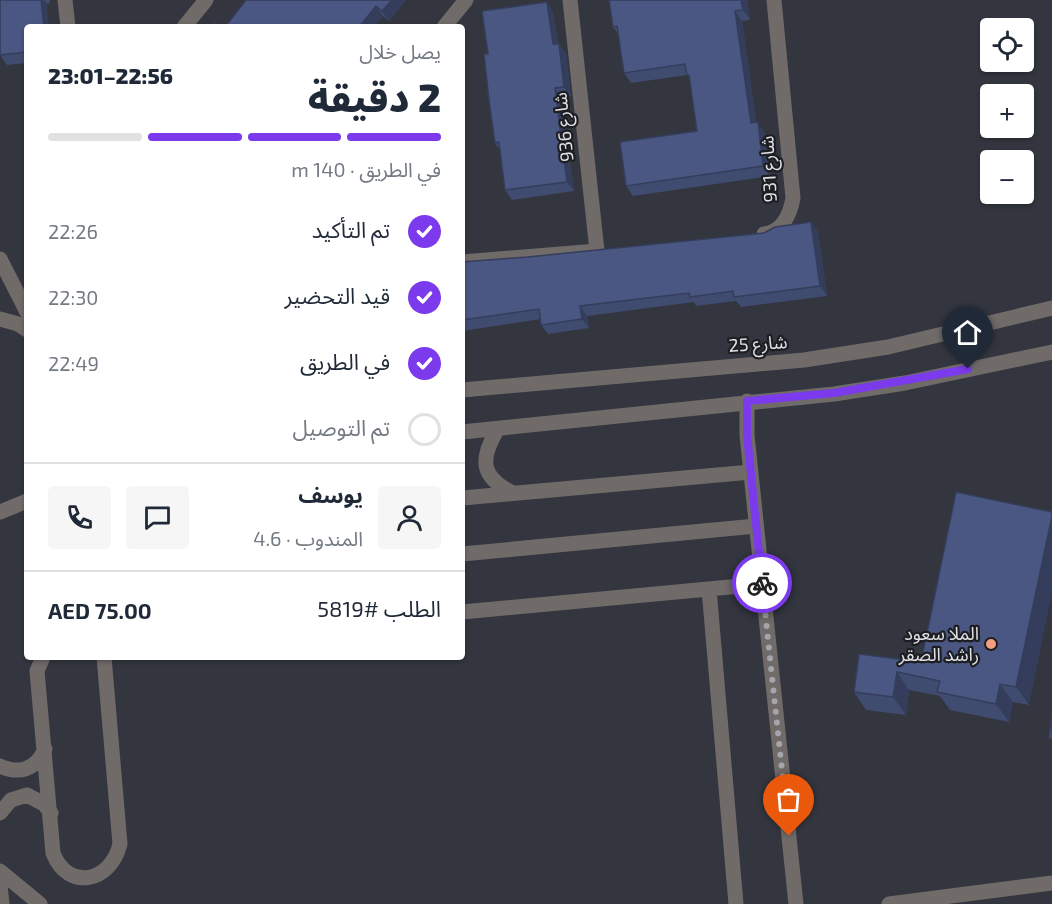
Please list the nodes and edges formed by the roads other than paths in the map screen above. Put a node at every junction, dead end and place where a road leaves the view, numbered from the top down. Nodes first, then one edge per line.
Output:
1 (65, 0) edge
2 (206, 0) edge
3 (466, 0) edge
4 (570, 0) edge
5 (774, 0) edge
6 (68, 24) edge
7 (186, 24) edge
8 (446, 24) edge
9 (747, 236) edge
10 (0, 259) edge
11 (465, 262) edge
12 (24, 306) edge
13 (1052, 308) edge
14 (0, 319) edge
15 (24, 328) edge
16 (1052, 352) edge
17 (465, 390) edge
18 (747, 401) junction
19 (497, 430) junction
20 (465, 432) edge
21 (751, 472) junction
22 (513, 493) junction
23 (465, 498) edge
24 (24, 503) edge
25 (0, 512) edge
26 (0, 521) edge
27 (756, 526) junction
28 (465, 554) edge
29 (762, 584) junction
30 (709, 589) junction
31 (465, 612) edge
32 (42, 660) edge
33 (104, 660) edge
34 (45, 749) junction
35 (0, 766) edge
36 (0, 813) edge
37 (51, 813) junction
38 (0, 871) edge
39 (1052, 883) edge
40 (0, 885) edge
41 (2, 904) edge
42 (40, 904) edge
43 (736, 904) edge
44 (796, 904) edge
45 (889, 904) edge

1 - 6 street
2 - 7 street
3 - 8 street
4 - 11 street, شارع 936
5 - 9 street, شارع 931
10 - 12 street
13 - 17 street, شارع 25
14 - 15 street
16 - 18 street
18 - 19 street
18 - 21 street
19 - 20 street
19 - 22 street
21 - 22 street
21 - 27 street
22 - 23 street
24 - 25 street
24 - 26 street
27 - 28 street
27 - 29 street
29 - 30 street
29 - 44 street
30 - 31 street
30 - 43 street
32 - 34 street
33 - 37 street
34 - 35 street
34 - 37 street
36 - 37 street
38 - 42 street
39 - 45 street
40 - 41 street

